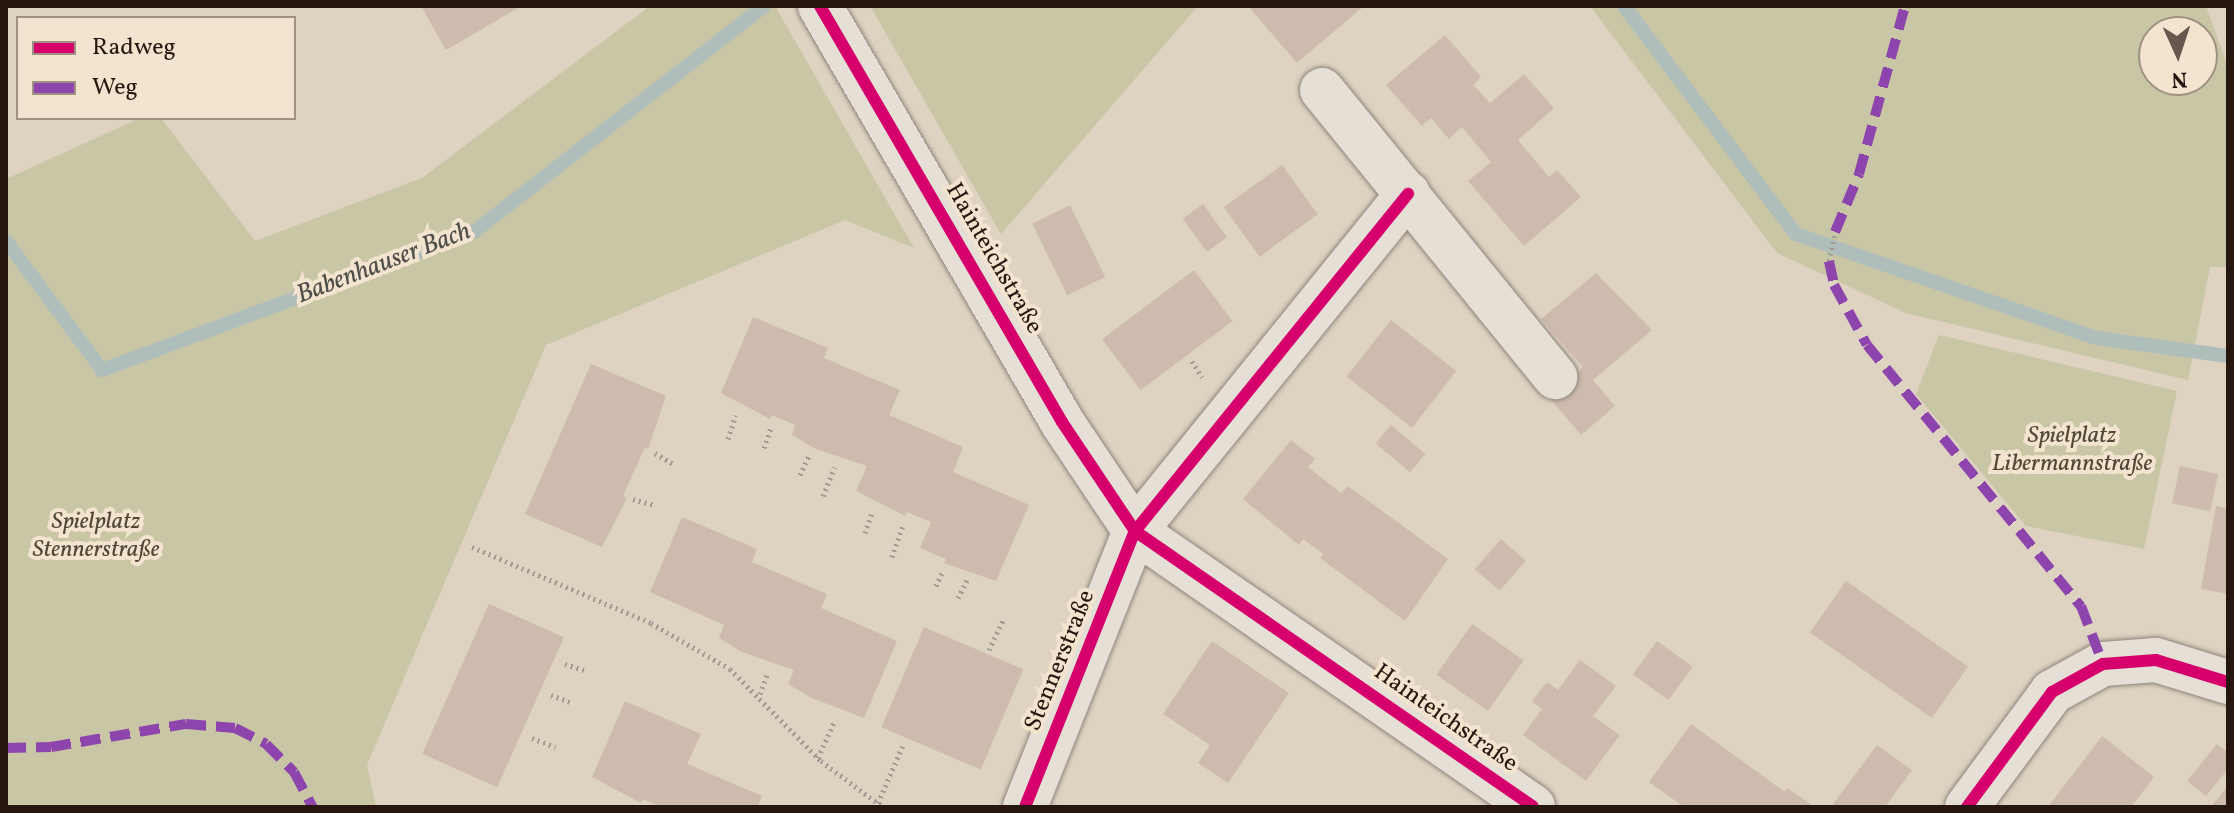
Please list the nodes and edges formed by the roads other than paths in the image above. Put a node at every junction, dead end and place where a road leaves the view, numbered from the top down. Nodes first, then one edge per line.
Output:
1 (820, 6) edge
2 (1322, 90) dead end
3 (1408, 194) junction
4 (1555, 377) dead end
5 (1135, 531) junction
6 (2228, 682) edge
7 (1025, 807) edge
8 (1533, 807) edge
9 (1967, 807) edge

1 - 5 street, Hainteichstraße
2 - 3 street
3 - 4 street
3 - 5 street
5 - 7 street, Stennerstraße
5 - 8 street, Hainteichstraße
6 - 9 street

